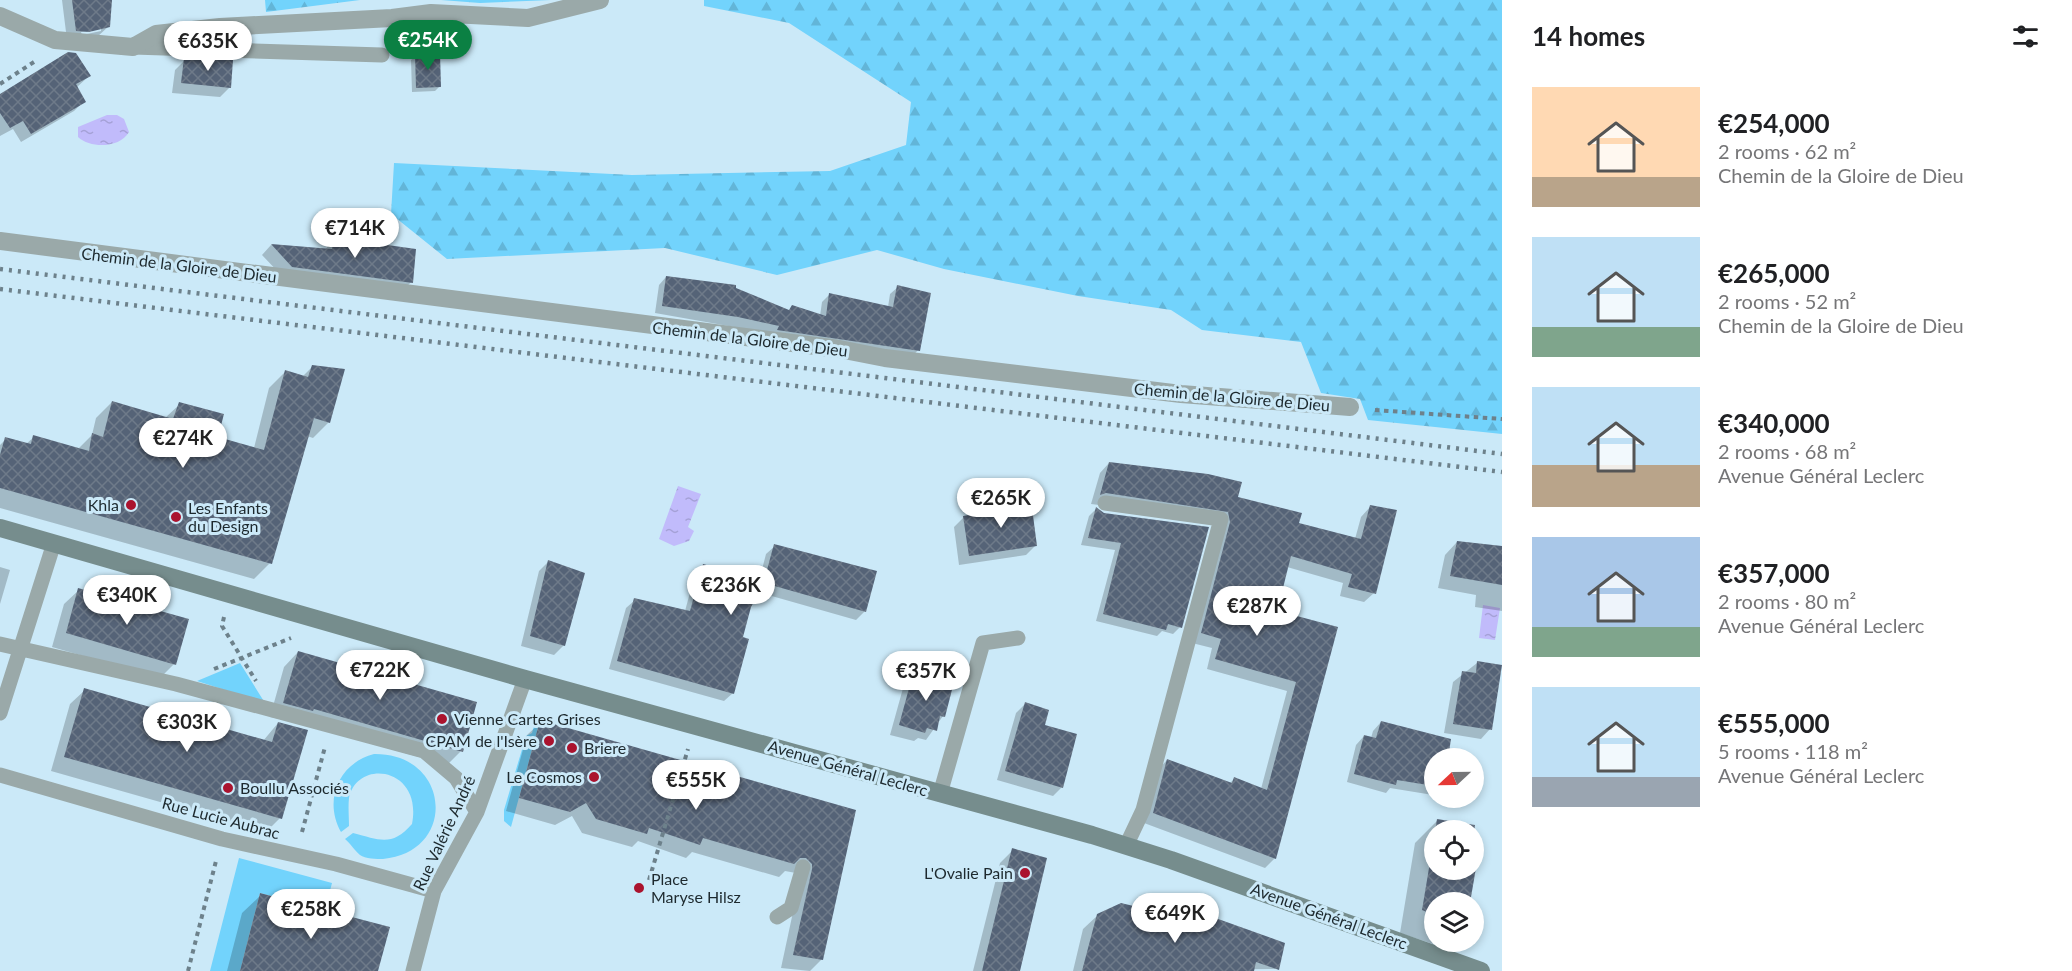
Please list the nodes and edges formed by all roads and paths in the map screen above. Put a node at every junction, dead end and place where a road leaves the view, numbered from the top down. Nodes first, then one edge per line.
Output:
1 (600, 0) edge
2 (0, 16) edge
3 (55, 40) junction
4 (133, 47) junction
5 (382, 55) dead end
6 (0, 84) edge
7 (0, 241) edge
8 (1350, 407) joint
9 (1502, 419) edge
10 (1104, 503) dead end
11 (0, 528) edge
12 (54, 543) junction
13 (229, 593) junction
14 (330, 621) junction
15 (1018, 639) dead end
16 (0, 644) edge
17 (20, 649) junction
18 (243, 658) junction
19 (525, 679) junction
20 (176, 684) junction
21 (273, 711) junction
22 (0, 712) edge
23 (693, 726) junction
24 (331, 727) junction
25 (0, 775) edge
26 (940, 794) junction
27 (477, 812) junction
28 (222, 839) junction
29 (1126, 846) junction
30 (296, 856) junction
31 (803, 867) dead end
32 (649, 880) dead end
33 (434, 891) junction
34 (777, 917) dead end
35 (188, 971) edge
36 (414, 971) edge
37 (1481, 971) edge

1 - 4 street
2 - 3 street
3 - 4 street
3 - 6 path
4 - 5 lane
7 - 8 street, Chemin de la Gloire de Dieu
8 - 9 path, Chemin de la Gloire de Dieu
10 - 29 lane
11 - 12 main road, Avenue Général Leclerc
12 - 13 main road, Avenue Général Leclerc
12 - 17 lane
13 - 14 main road, Avenue Général Leclerc
13 - 18 path
14 - 18 path
14 - 19 main road, Avenue Général Leclerc
15 - 26 lane
16 - 17 lane
17 - 20 lane
17 - 22 lane
18 - 20 path
18 - 21 path
19 - 23 main road, Avenue Général Leclerc
19 - 27 lane, Rue Valérie André
20 - 21 lane
21 - 24 lane
23 - 26 main road, Avenue Général Leclerc
23 - 32 path
24 - 27 lane
24 - 30 path
25 - 28 lane, Rue Lucie Aubrac
26 - 29 main road, Avenue Général Leclerc
27 - 33 lane, Rue Valérie André
28 - 30 lane, Rue Lucie Aubrac
28 - 35 path
29 - 37 main road, Avenue Général Leclerc
30 - 33 lane, Rue Lucie Aubrac
31 - 34 lane
33 - 36 lane, Rue Valérie André

